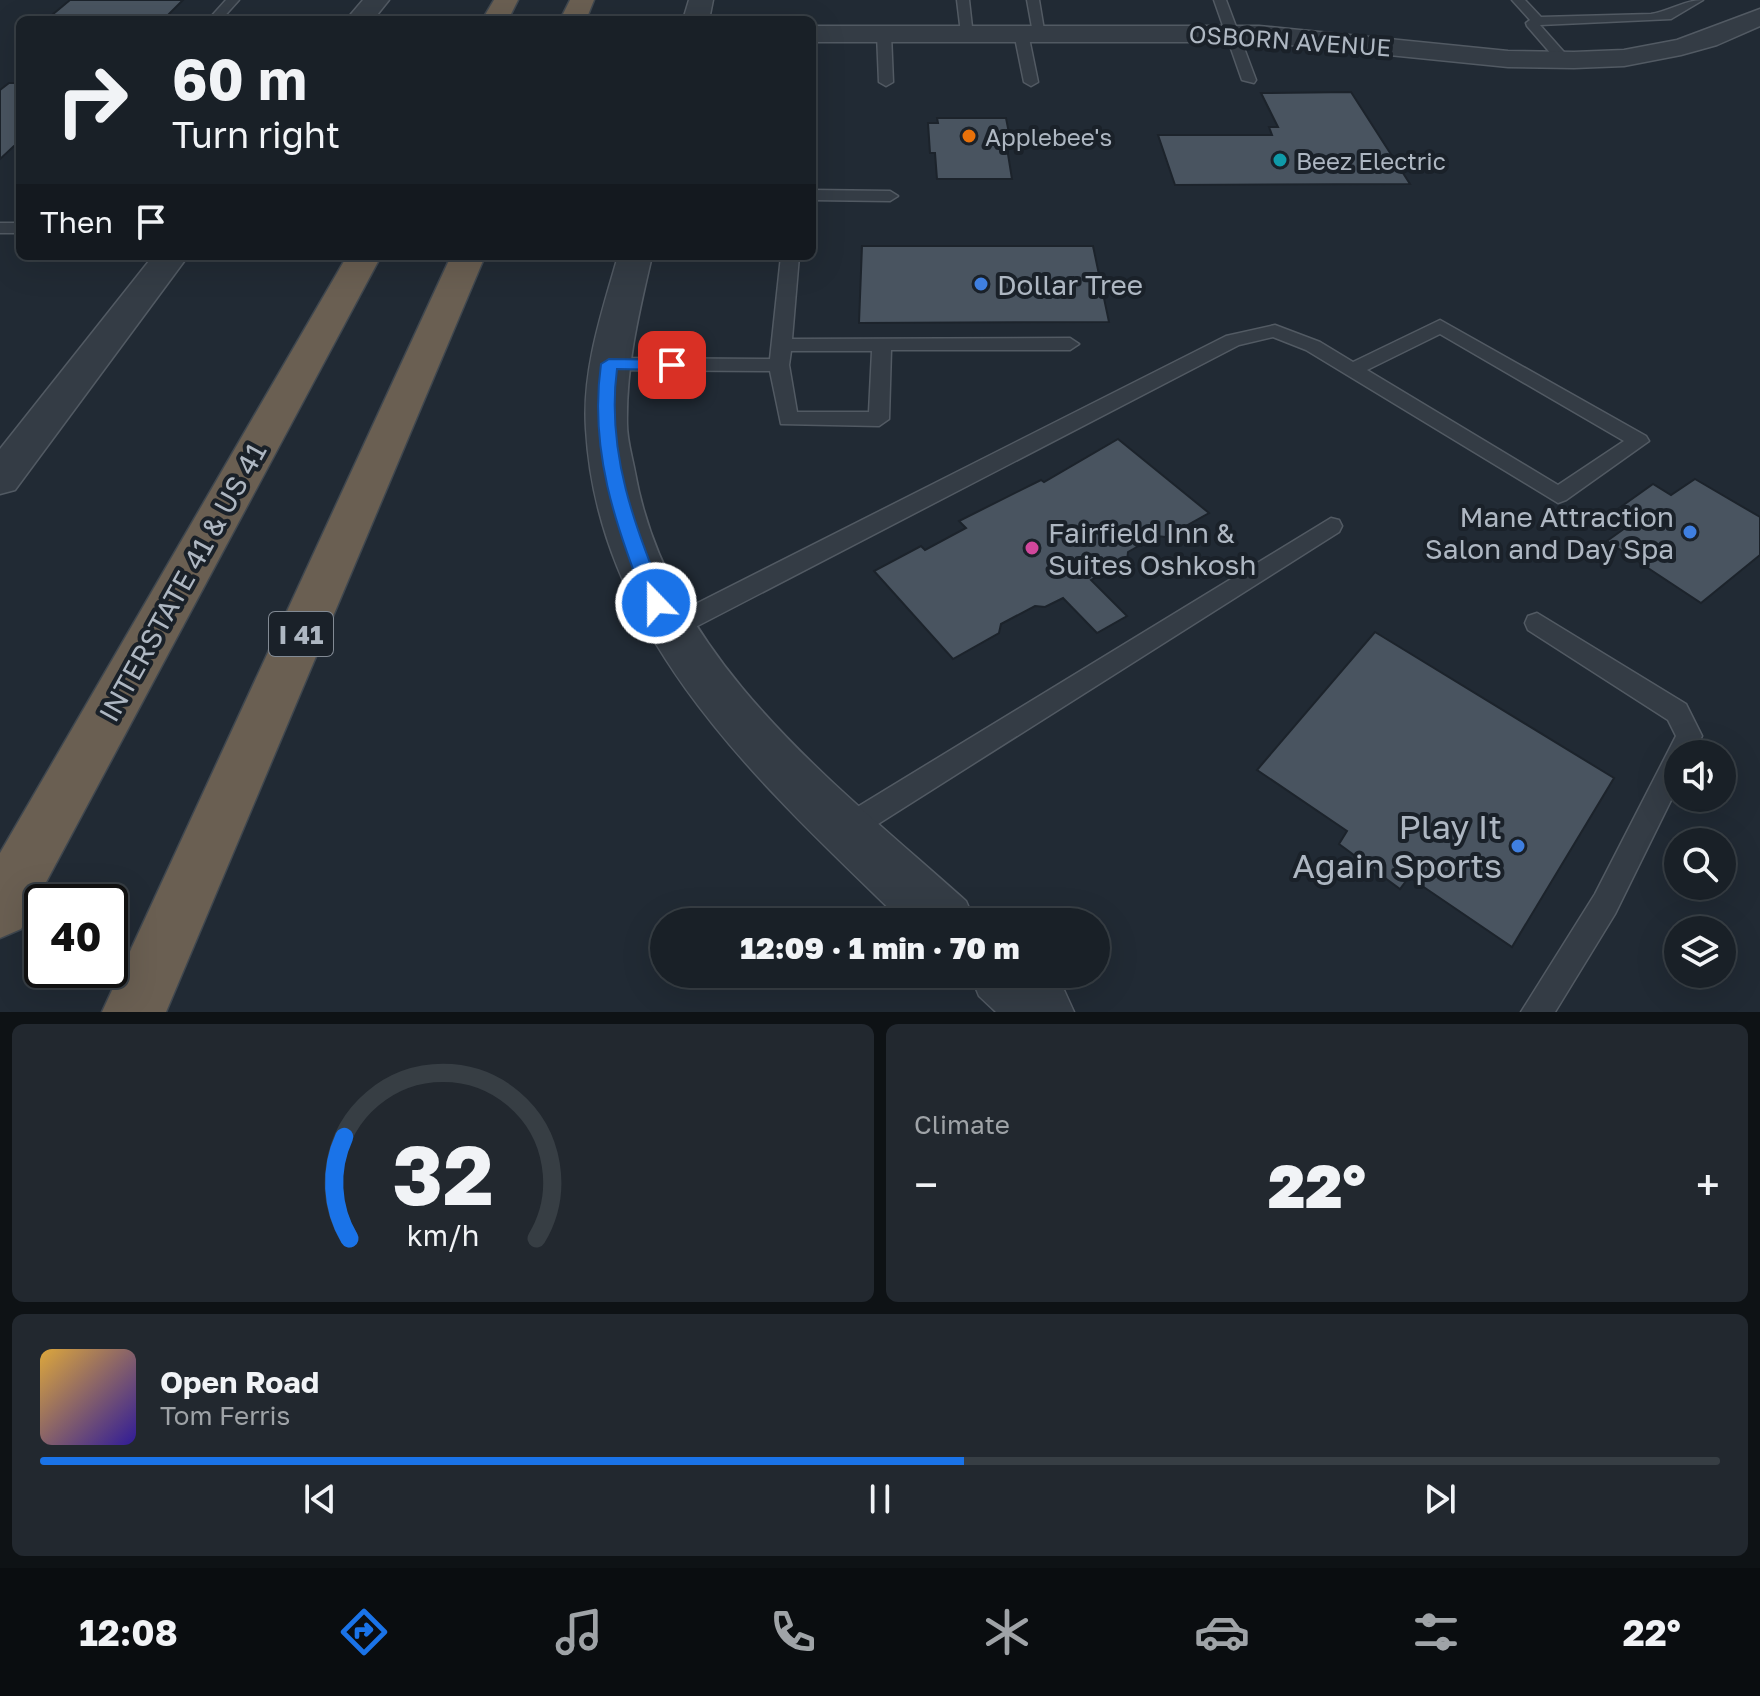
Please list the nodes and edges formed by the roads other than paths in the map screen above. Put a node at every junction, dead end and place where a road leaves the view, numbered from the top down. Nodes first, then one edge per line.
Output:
1 (233, 0) edge
2 (377, 0) edge
3 (963, 0) edge
4 (1033, 0) edge
5 (1220, 0) edge
6 (1518, 0) edge
7 (1587, 0) edge
8 (1652, 0) edge
9 (1697, 0) edge
10 (1671, 15) junction
11 (218, 16) edge
12 (363, 16) edge
13 (1760, 17) edge
14 (1609, 19) junction
15 (1537, 20) junction
16 (968, 33) junction
17 (1030, 33) junction
18 (1231, 33) junction
19 (816, 34) edge
20 (884, 34) junction
21 (1564, 60) junction
22 (1249, 80) dead end
23 (886, 82) dead end
24 (1031, 82) dead end
25 (816, 195) edge
26 (890, 196) dead end
27 (168, 260) edge
28 (362, 260) edge
29 (466, 260) edge
30 (634, 260) edge
31 (790, 260) edge
32 (882, 344) junction
33 (1070, 344) dead end
34 (780, 355) junction
35 (609, 364) junction
36 (1354, 369) junction
37 (4, 469) edge
38 (1331, 526) dead end
39 (1537, 623) dead end
40 (671, 628) junction
41 (1687, 740) edge
42 (1664, 786) edge
43 (846, 829) junction
44 (930, 908) edge
45 (0, 909) edge
46 (1016, 988) edge
47 (134, 1012) edge
48 (1042, 1012) edge
49 (1537, 1012) edge

1 - 11 lane
2 - 12 street
3 - 16 lane
4 - 17 lane
5 - 18 lane
6 - 15 lane
7 - 14 lane
8 - 10 lane
9 - 10 lane
10 - 14 lane
13 - 21 street, OSBORN AVENUE
14 - 15 lane
15 - 21 lane
16 - 17 street, OSBORN AVENUE
16 - 20 street, OSBORN AVENUE
17 - 18 street, OSBORN AVENUE
17 - 24 lane
18 - 21 street, OSBORN AVENUE
18 - 22 lane
19 - 20 street, OSBORN AVENUE
20 - 23 lane
25 - 26 lane
27 - 37 street
28 - 45 highway, INTERSTATE 41 & US 41
29 - 47 highway, I 41
30 - 35 street
31 - 34 lane
32 - 33 lane
32 - 34 lane
32 - 34 lane
34 - 35 lane
35 - 40 street
36 - 36 lane
36 - 40 lane
38 - 43 lane
39 - 41 lane
40 - 43 street
42 - 49 lane
43 - 44 street
46 - 48 street

